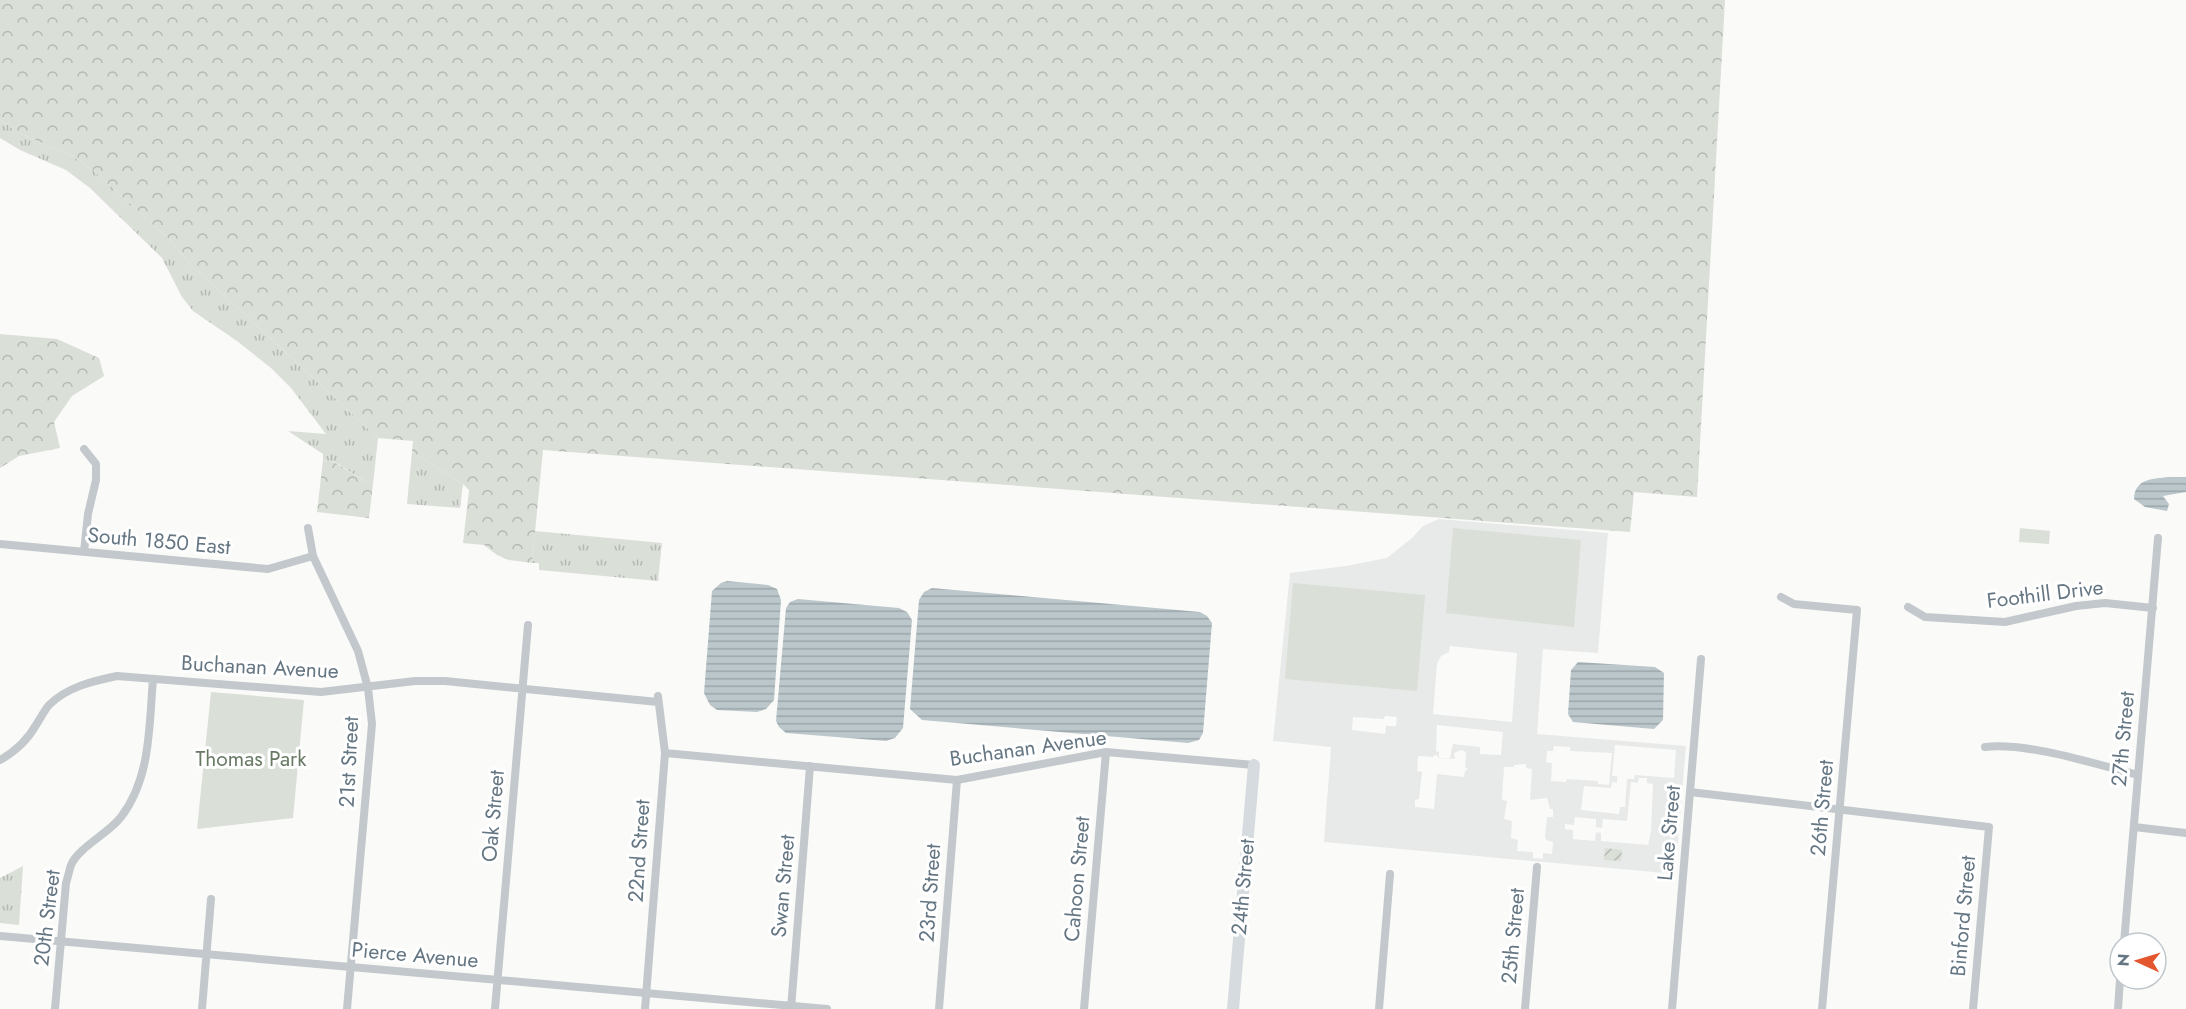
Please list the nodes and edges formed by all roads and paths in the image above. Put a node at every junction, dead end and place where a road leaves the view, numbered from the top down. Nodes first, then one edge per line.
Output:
1 (84, 449) dead end
2 (308, 528) dead end
3 (2158, 538) dead end
4 (0, 544) edge
5 (84, 552) junction
6 (313, 556) junction
7 (1781, 597) dead end
8 (1908, 607) dead end
9 (2153, 608) junction
10 (528, 626) dead end
11 (1701, 659) dead end
12 (153, 679) junction
13 (368, 688) junction
14 (522, 689) junction
15 (658, 699) joint
16 (1985, 747) dead end
17 (1106, 752) junction
18 (664, 753) junction
19 (0, 760) edge
20 (1254, 765) joint
21 (810, 766) junction
22 (2138, 774) junction
23 (957, 780) junction
24 (1690, 792) junction
25 (1840, 809) junction
26 (2134, 827) junction
27 (2186, 833) edge
28 (1537, 867) dead end
29 (1390, 874) dead end
30 (211, 899) dead end
31 (2125, 931) edge
32 (0, 936) edge
33 (61, 942) junction
34 (206, 954) junction
35 (351, 967) junction
36 (497, 980) junction
37 (2119, 991) edge
38 (646, 993) junction
39 (791, 1007) edge
40 (55, 1009) edge
41 (202, 1009) edge
42 (347, 1009) edge
43 (495, 1009) edge
44 (645, 1009) edge
45 (827, 1009) edge
46 (939, 1009) edge
47 (1084, 1009) edge
48 (1233, 1009) edge
49 (1378, 1009) edge
50 (1525, 1009) edge
51 (1672, 1009) edge
52 (1822, 1009) edge
53 (1973, 1009) edge
54 (2118, 1009) edge

1 - 5 street
2 - 6 street, 21st Street
3 - 9 street, 27th Street
4 - 5 street, South 1850 East
5 - 6 street, South 1850 East
6 - 13 street, 21st Street
7 - 25 street, 26th Street
8 - 9 street, Foothill Drive
9 - 22 street, 27th Street
10 - 14 street, Oak Street
11 - 24 street, Lake Street
12 - 13 street, Buchanan Avenue
12 - 19 street, Buchanan Avenue
12 - 33 street, 20th Street
13 - 14 street, Buchanan Avenue
13 - 35 street, 21st Street
14 - 15 street, Buchanan Avenue
14 - 36 street, Oak Street
15 - 18 street, 22nd Street
16 - 22 street
17 - 20 street, Buchanan Avenue
17 - 23 street, Buchanan Avenue
17 - 47 street, Cahoon Street
18 - 21 street, Buchanan Avenue
18 - 38 street, 22nd Street
20 - 48 street, 24th Street
21 - 23 street, Buchanan Avenue
21 - 39 street, Swan Street
22 - 26 street, 27th Street
23 - 46 street, 23rd Street
24 - 25 street
24 - 51 street, Lake Street
25 - 52 street, 26th Street
25 - 53 street, Binford Street
26 - 27 street
26 - 31 street, 27th Street
28 - 50 street, 25th Street
29 - 49 street
30 - 34 street
32 - 33 street, Pierce Avenue
33 - 34 street, Pierce Avenue
33 - 40 street, 20th Street
34 - 35 street, Pierce Avenue
34 - 41 street
35 - 36 street, Pierce Avenue
35 - 42 street, 21st Street
36 - 38 street, Pierce Avenue
36 - 43 street, Oak Street
37 - 54 street
38 - 39 street, Pierce Avenue
38 - 44 street, 22nd Street
39 - 45 street, Pierce Avenue

